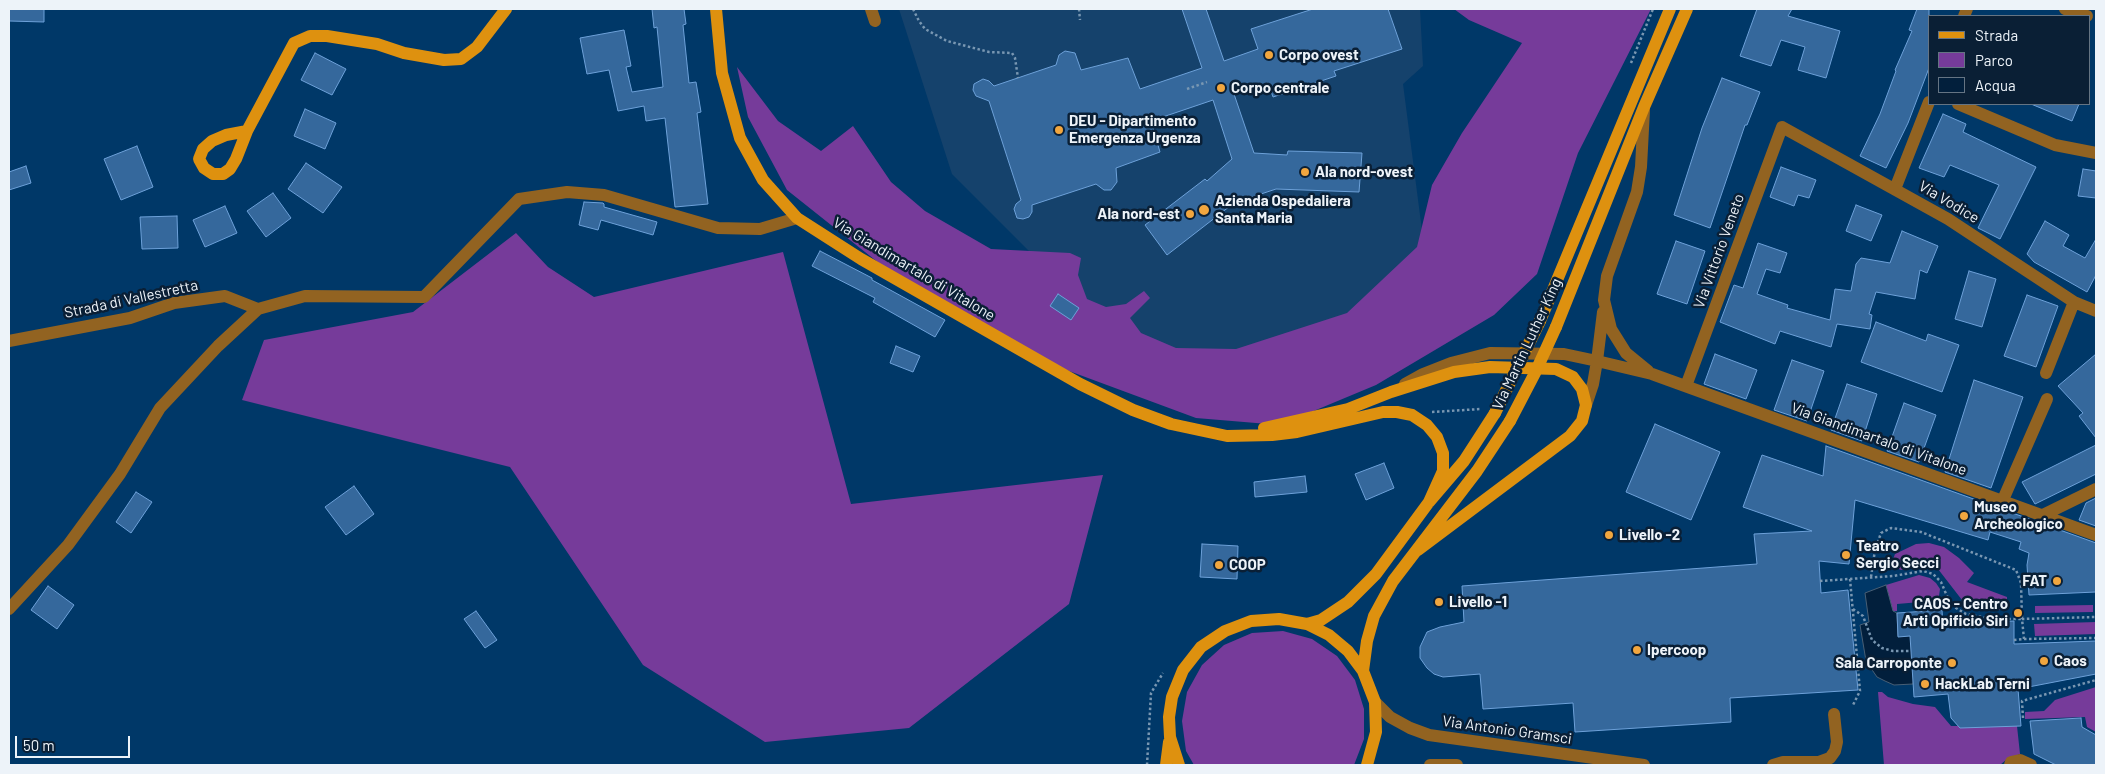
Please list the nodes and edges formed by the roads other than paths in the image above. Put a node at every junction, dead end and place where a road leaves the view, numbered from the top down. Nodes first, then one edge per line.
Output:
1 (506, 9) edge
2 (716, 9) edge
3 (1670, 9) edge
4 (1686, 9) edge
5 (2065, 9) edge
6 (2085, 15) edge
7 (1928, 105) edge
8 (1960, 105) edge
9 (1644, 107) junction
10 (1782, 127) joint
11 (247, 131) dead end
12 (2096, 152) edge
13 (1895, 189) junction
14 (797, 218) junction
15 (1604, 300) junction
16 (2074, 302) junction
17 (258, 309) junction
18 (2096, 311) edge
19 (9, 341) edge
20 (1597, 361) junction
21 (1652, 374) junction
22 (2046, 374) dead end
23 (1686, 386) junction
24 (1391, 392) junction
25 (2047, 399) dead end
26 (1586, 405) junction
27 (1227, 436) junction
28 (2096, 490) edge
29 (1430, 502) junction
30 (2002, 502) junction
31 (2042, 516) junction
32 (2096, 535) edge
33 (1418, 550) junction
34 (9, 609) edge
35 (1307, 624) junction
36 (1363, 671) junction
37 (1375, 702) junction
38 (1834, 714) dead end
39 (1170, 737) junction
40 (1166, 765) edge
41 (1179, 765) edge
42 (1367, 765) edge
43 (1430, 765) edge
44 (1457, 765) edge
45 (1644, 765) edge
46 (1773, 765) edge
47 (2010, 765) edge
48 (2031, 765) edge

1 - 11 main road
2 - 14 main road, Via Giandimartalo di Vitalone
3 - 29 main road, Via Martin Luther King, bridge
4 - 9 main road, Via Martin Luther King
5 - 6 street
7 - 13 street
8 - 12 street
9 - 15 street, Via Giandimartalo di Vitalone
9 - 33 main road, Via Martin Luther King, bridge
10 - 13 street, Via Vodice
10 - 23 street, Via Vittorio Veneto
13 - 16 street, Via Vodice
14 - 17 street
14 - 27 main road, Via Giandimartalo di Vitalone
15 - 20 street, Via Giandimartalo di Vitalone
15 - 21 street, Via Giandimartalo di Vitalone
16 - 18 street, Via Vodice
16 - 22 street
17 - 19 street, Strada di Vallestretta
17 - 34 street
20 - 21 street, Via Giandimartalo di Vitalone
20 - 24 street, Via Giandimartalo di Vitalone
20 - 26 street, Via Giandimartalo di Vitalone
21 - 23 street, Via Giandimartalo di Vitalone
23 - 30 street, Via Giandimartalo di Vitalone
24 - 26 main road
24 - 27 main road
25 - 30 street
26 - 33 main road
27 - 29 main road
28 - 31 street
29 - 35 main road, Via Martin Luther King
30 - 31 street, Via Giandimartalo di Vitalone
31 - 32 street, Via Giandimartalo di Vitalone
33 - 36 main road, Via Martin Luther King
35 - 36 main road
35 - 39 main road
36 - 37 main road
37 - 42 main road
37 - 45 street, Via Antonio Gramsci
38 - 46 street
39 - 40 main road
39 - 41 main road
43 - 44 street
47 - 48 street

